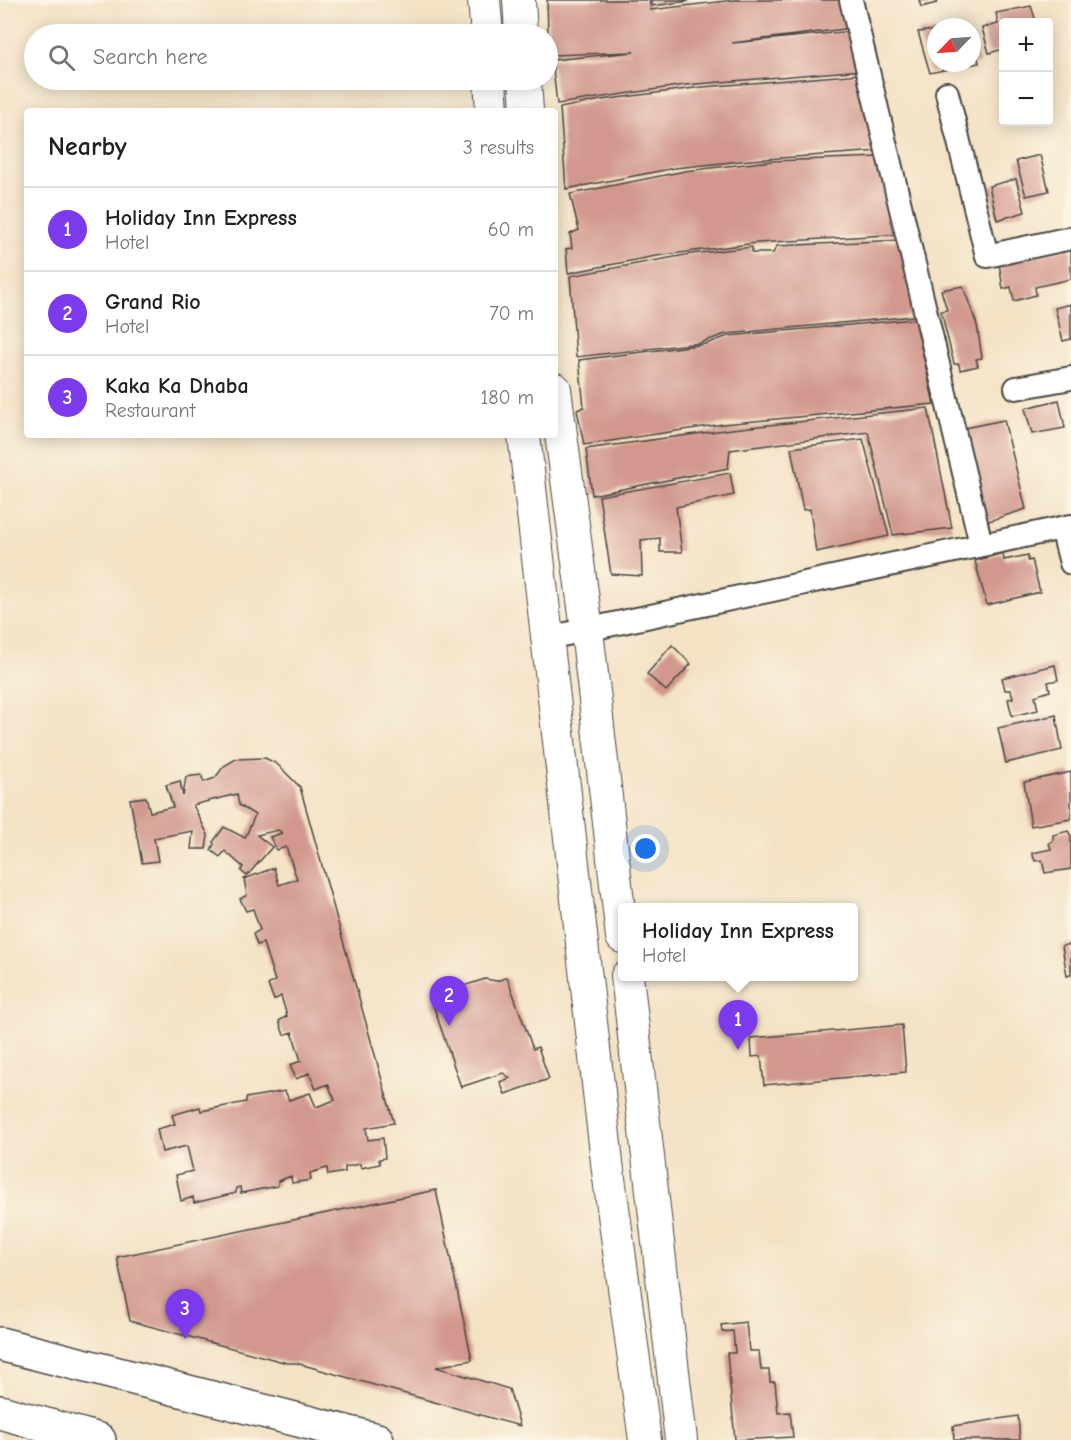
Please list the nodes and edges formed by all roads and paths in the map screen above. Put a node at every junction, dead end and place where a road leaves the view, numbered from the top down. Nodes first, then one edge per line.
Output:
1 (484, 0) edge
2 (519, 0) edge
3 (851, 0) edge
4 (486, 24) edge
5 (520, 24) edge
6 (491, 90) edge
7 (526, 90) edge
8 (947, 93) dead end
9 (492, 108) edge
10 (527, 108) edge
11 (1071, 238) edge
12 (1071, 378) edge
13 (1016, 388) dead end
14 (558, 412) edge
15 (524, 438) edge
16 (1066, 527) edge
17 (981, 544) junction
18 (1071, 564) edge
19 (587, 630) junction
20 (548, 638) junction
21 (618, 903) edge
22 (628, 981) edge
23 (0, 1344) edge
24 (0, 1412) edge
25 (370, 1439) edge
26 (99, 1440) edge
27 (645, 1440) edge
28 (681, 1440) edge

1 - 4 main road
2 - 5 main road
3 - 17 street
6 - 9 main road
7 - 10 main road
8 - 11 street
12 - 13 street
14 - 19 main road
15 - 20 main road
16 - 17 street
16 - 18 street
17 - 19 street
19 - 20 street
19 - 21 main road
20 - 27 main road
22 - 28 main road
23 - 25 main road
24 - 26 main road

